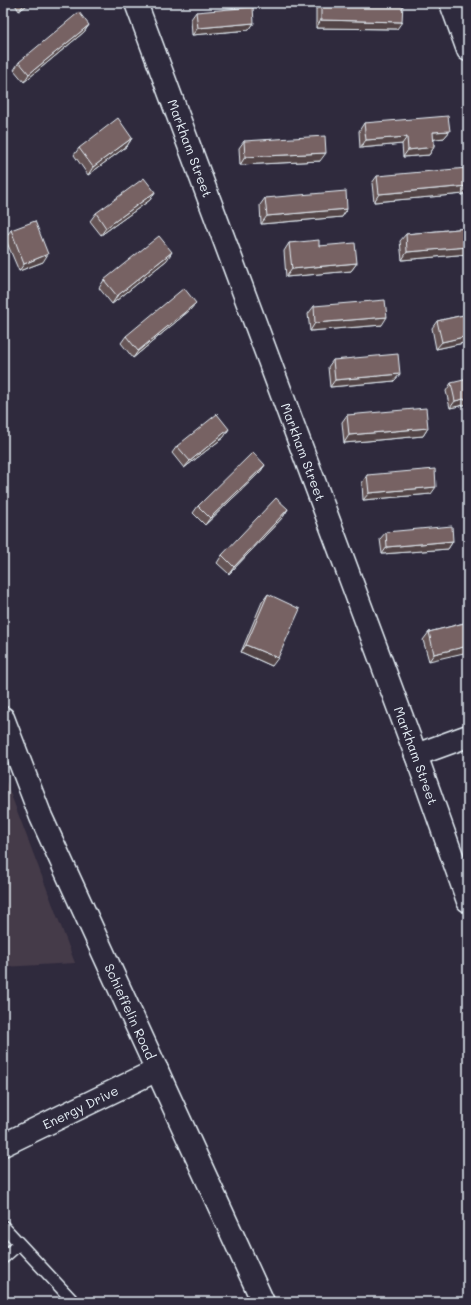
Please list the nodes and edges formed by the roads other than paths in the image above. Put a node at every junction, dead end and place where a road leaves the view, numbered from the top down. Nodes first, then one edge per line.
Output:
1 (136, 3) edge
2 (451, 3) edge
3 (468, 50) edge
4 (3, 718) edge
5 (468, 736) edge
6 (416, 755) junction
7 (468, 901) edge
8 (157, 1070) junction
9 (3, 1145) edge
10 (3, 1226) edge
11 (19, 1244) junction
12 (3, 1258) edge
13 (74, 1302) edge
14 (263, 1302) edge

1 - 6 street, Markham Street
2 - 3 street
4 - 8 street, Schieffelin Road
5 - 6 street
6 - 7 street, Markham Street
8 - 9 street, Energy Drive
8 - 14 street, Schieffelin Road
10 - 11 lane
11 - 12 lane
11 - 13 lane

